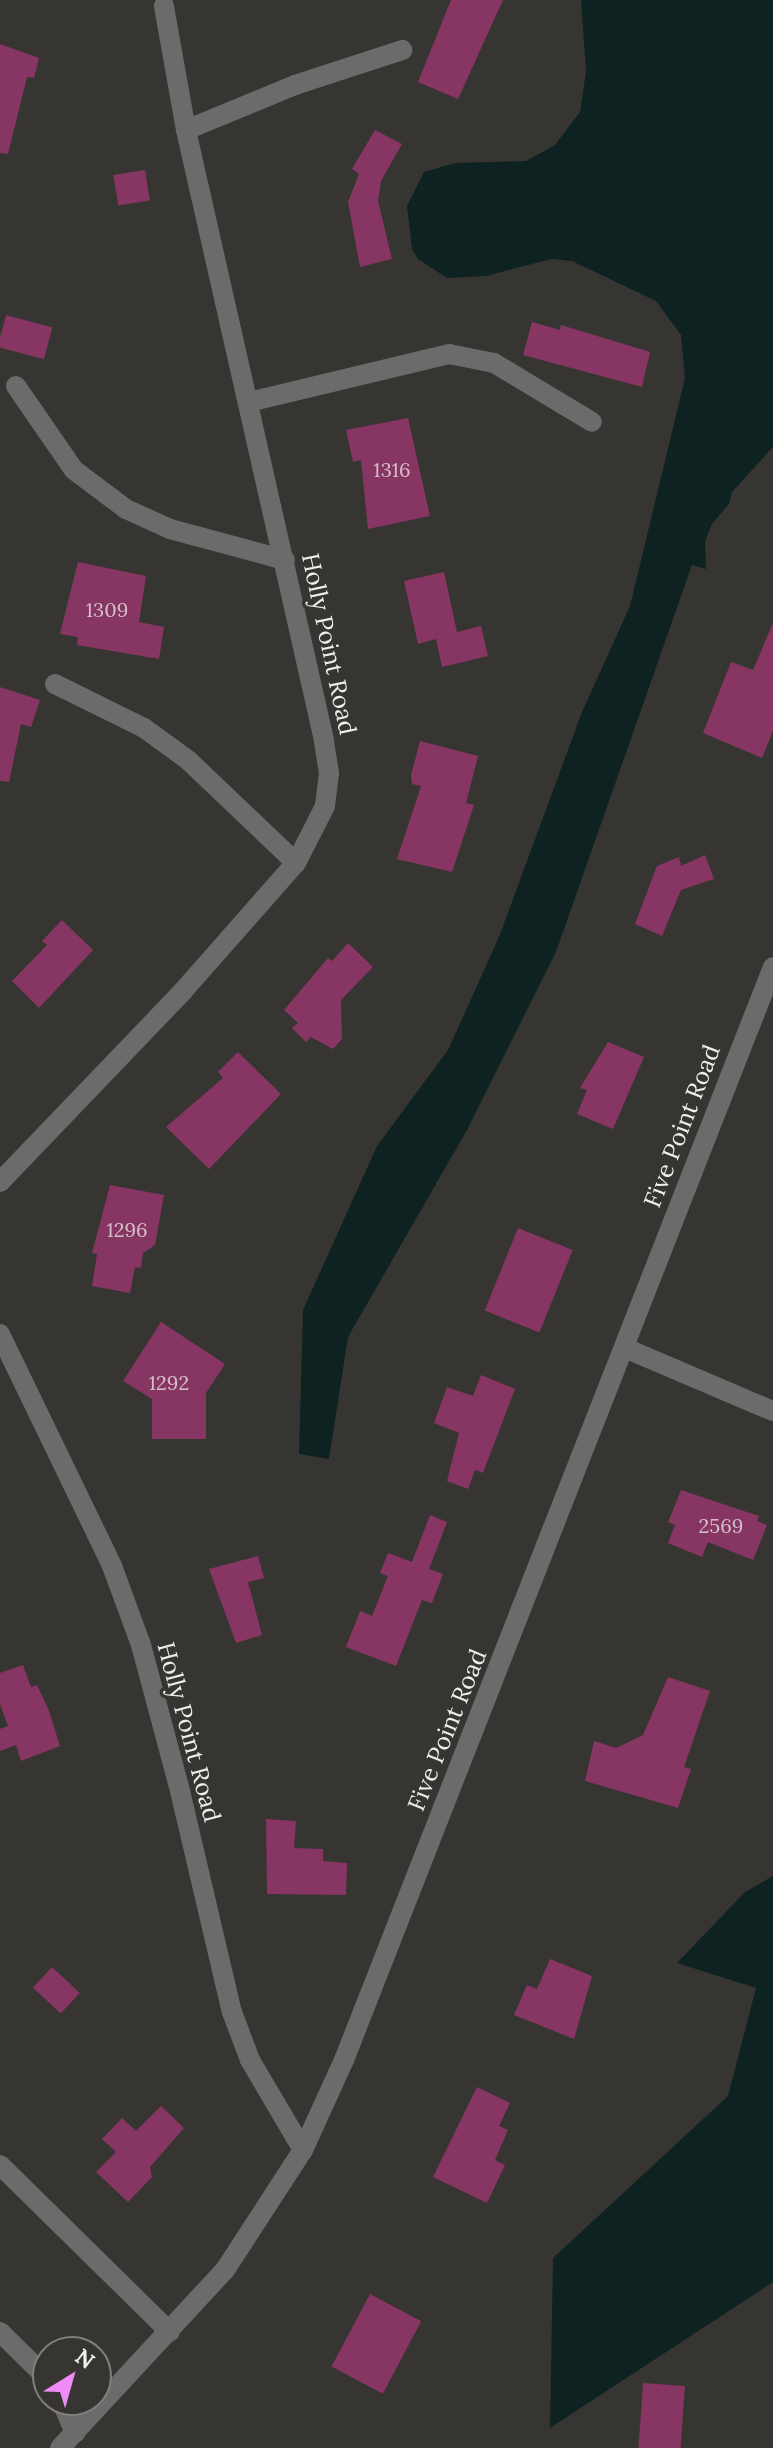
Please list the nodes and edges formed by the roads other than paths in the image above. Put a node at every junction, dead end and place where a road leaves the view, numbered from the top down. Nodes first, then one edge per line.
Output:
1 (164, 6) dead end
2 (402, 50) dead end
3 (186, 130) junction
4 (16, 386) dead end
5 (249, 402) junction
6 (592, 422) dead end
7 (285, 560) junction
8 (55, 684) dead end
9 (296, 863) junction
10 (773, 967) edge
11 (0, 1182) edge
12 (0, 1334) edge
13 (625, 1348) junction
14 (773, 1411) edge
15 (303, 2150) junction
16 (0, 2165) edge
17 (0, 2332) edge
18 (170, 2332) junction
19 (32, 2363) edge
20 (68, 2416) edge
21 (75, 2433) junction
22 (60, 2448) edge

1 - 3 street, Holly Point Road
2 - 3 street
3 - 5 street, Holly Point Road
4 - 7 street
5 - 6 street
5 - 7 street, Holly Point Road
7 - 9 street, Holly Point Road
8 - 9 street
9 - 11 street, Holly Point Road
10 - 13 street, Five Point Road
12 - 15 street, Holly Point Road
13 - 14 street
13 - 15 street, Five Point Road
15 - 18 street, Five Point Road
16 - 18 street
17 - 19 street
18 - 21 street, Five Point Road
20 - 21 street
21 - 22 street, Five Point Road

